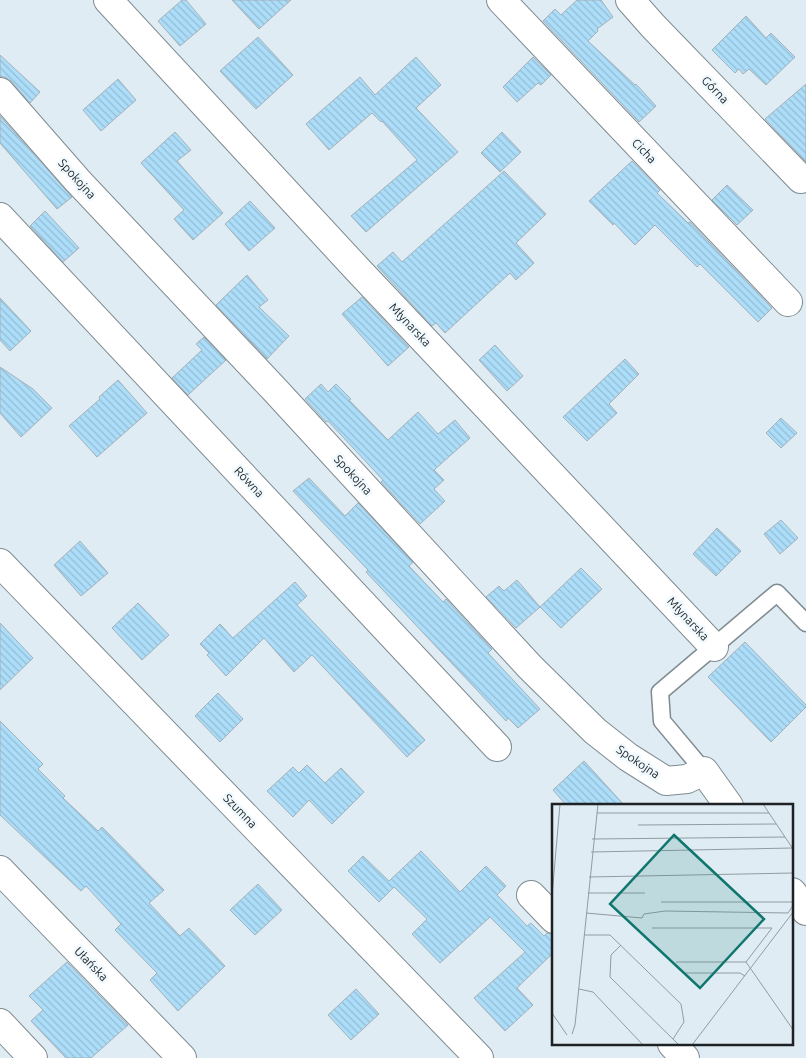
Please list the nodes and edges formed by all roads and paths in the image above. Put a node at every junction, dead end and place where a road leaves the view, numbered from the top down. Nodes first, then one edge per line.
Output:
1 (108, 0) edge
2 (501, 0) edge
3 (630, 0) edge
4 (0, 92) edge
5 (801, 179) dead end
6 (0, 217) edge
7 (788, 302) dead end
8 (0, 563) edge
9 (806, 623) edge
10 (714, 647) junction
11 (497, 747) dead end
12 (704, 771) junction
13 (728, 804) edge
14 (0, 870) edge
15 (531, 895) dead end
16 (794, 895) edge
17 (806, 911) edge
18 (552, 917) edge
19 (0, 1024) edge
20 (674, 1046) edge
21 (33, 1058) edge
22 (182, 1058) edge
23 (479, 1058) edge
24 (685, 1058) edge

1 - 10 street, Młynarska
2 - 7 street, Cicha
3 - 5 street, Górna
4 - 12 street, Spokojna
6 - 11 street, Równa
8 - 23 street, Szumna
9 - 10 lane
10 - 12 lane
12 - 13 street
14 - 22 street, Ułańska
15 - 18 street
16 - 17 street
19 - 21 street
20 - 24 street

